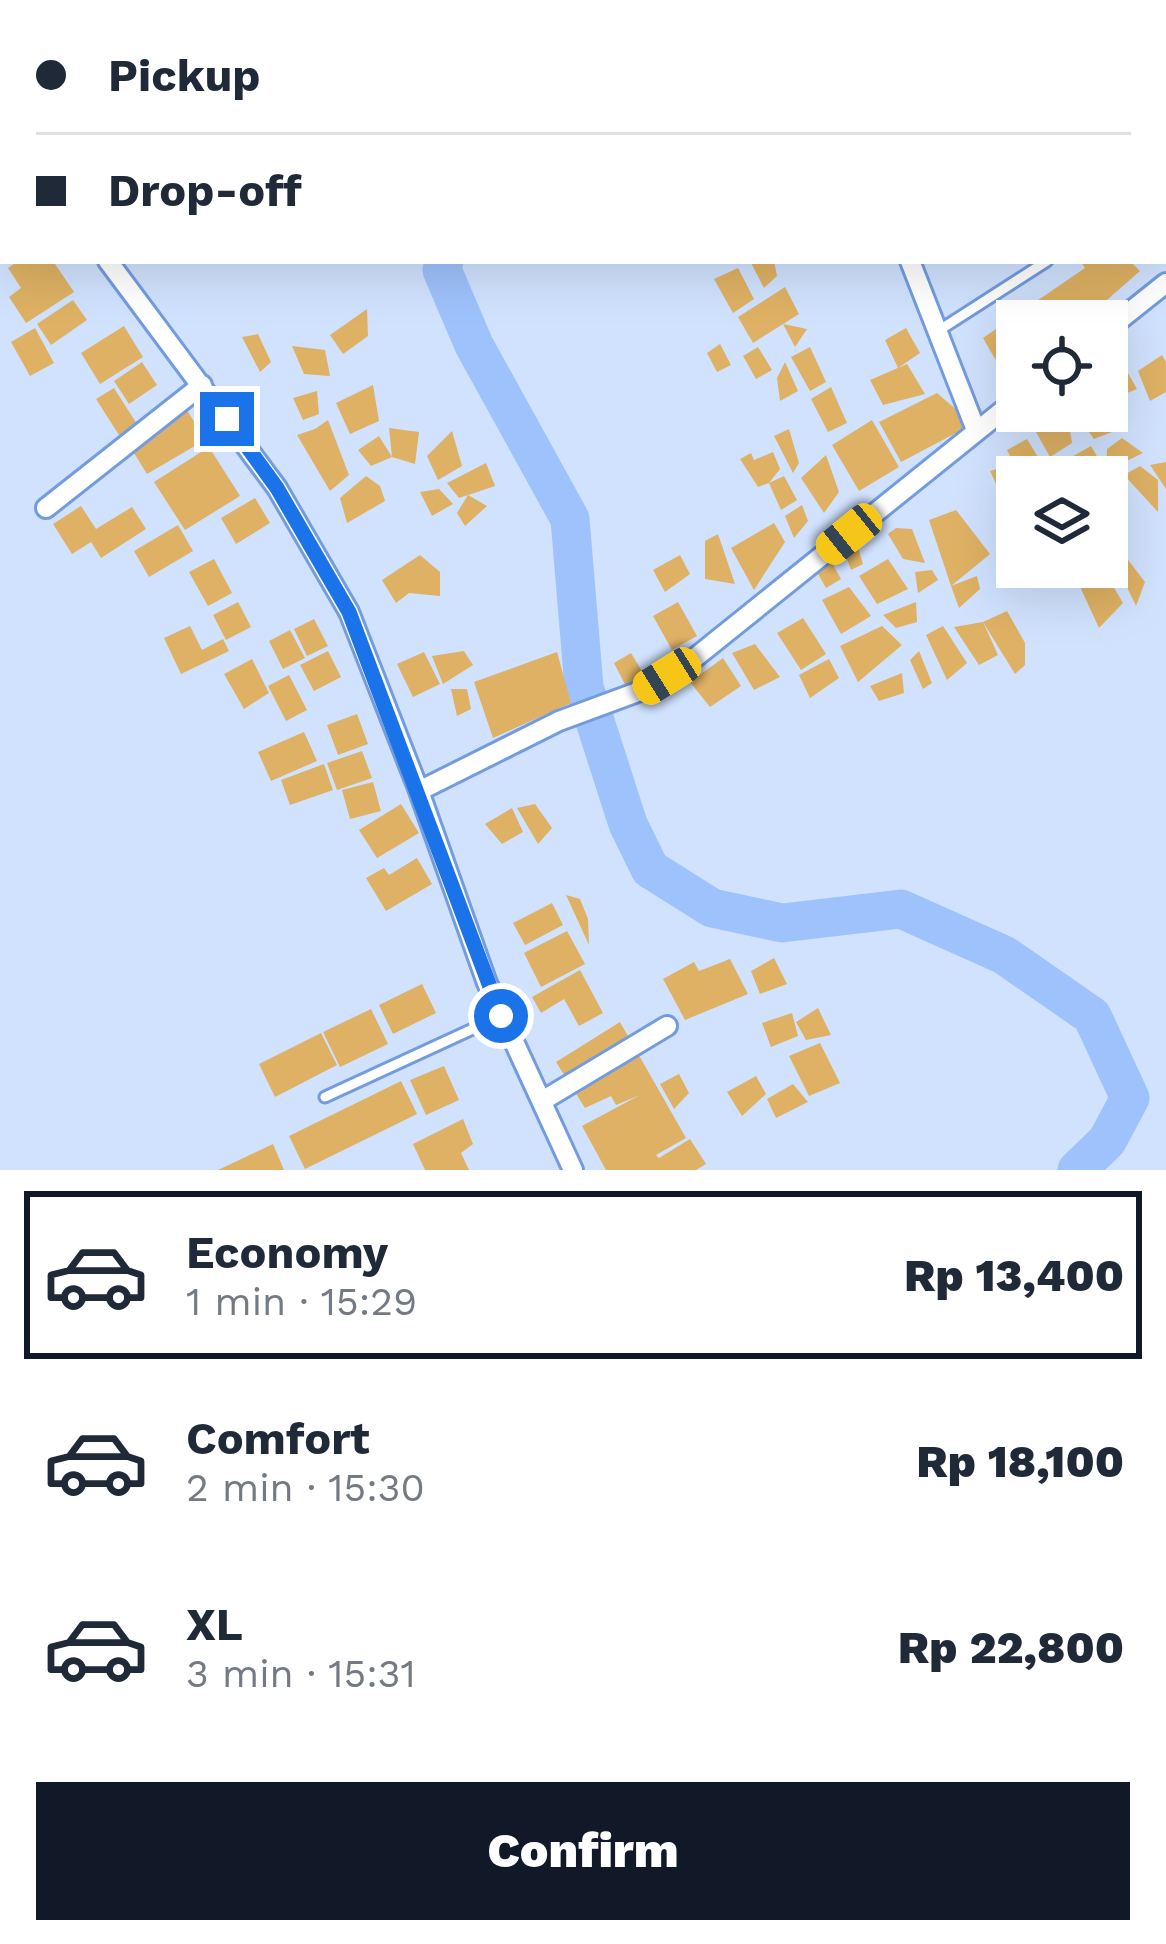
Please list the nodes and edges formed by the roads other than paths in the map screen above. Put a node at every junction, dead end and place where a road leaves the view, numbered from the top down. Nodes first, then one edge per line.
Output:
1 (111, 264) edge
2 (911, 264) edge
3 (1041, 264) edge
4 (1166, 284) edge
5 (1128, 314) edge
6 (938, 331) junction
7 (202, 385) junction
8 (996, 415) edge
9 (976, 430) junction
10 (46, 508) dead end
11 (419, 790) junction
12 (501, 1016) junction
13 (667, 1025) dead end
14 (325, 1097) dead end
15 (542, 1101) junction
16 (573, 1170) edge

1 - 7 street
2 - 6 street
3 - 6 lane
4 - 5 street
6 - 9 street
7 - 10 street
7 - 11 street
8 - 9 street
9 - 11 street
11 - 12 street
12 - 14 lane
12 - 15 street
13 - 15 street
15 - 16 street

